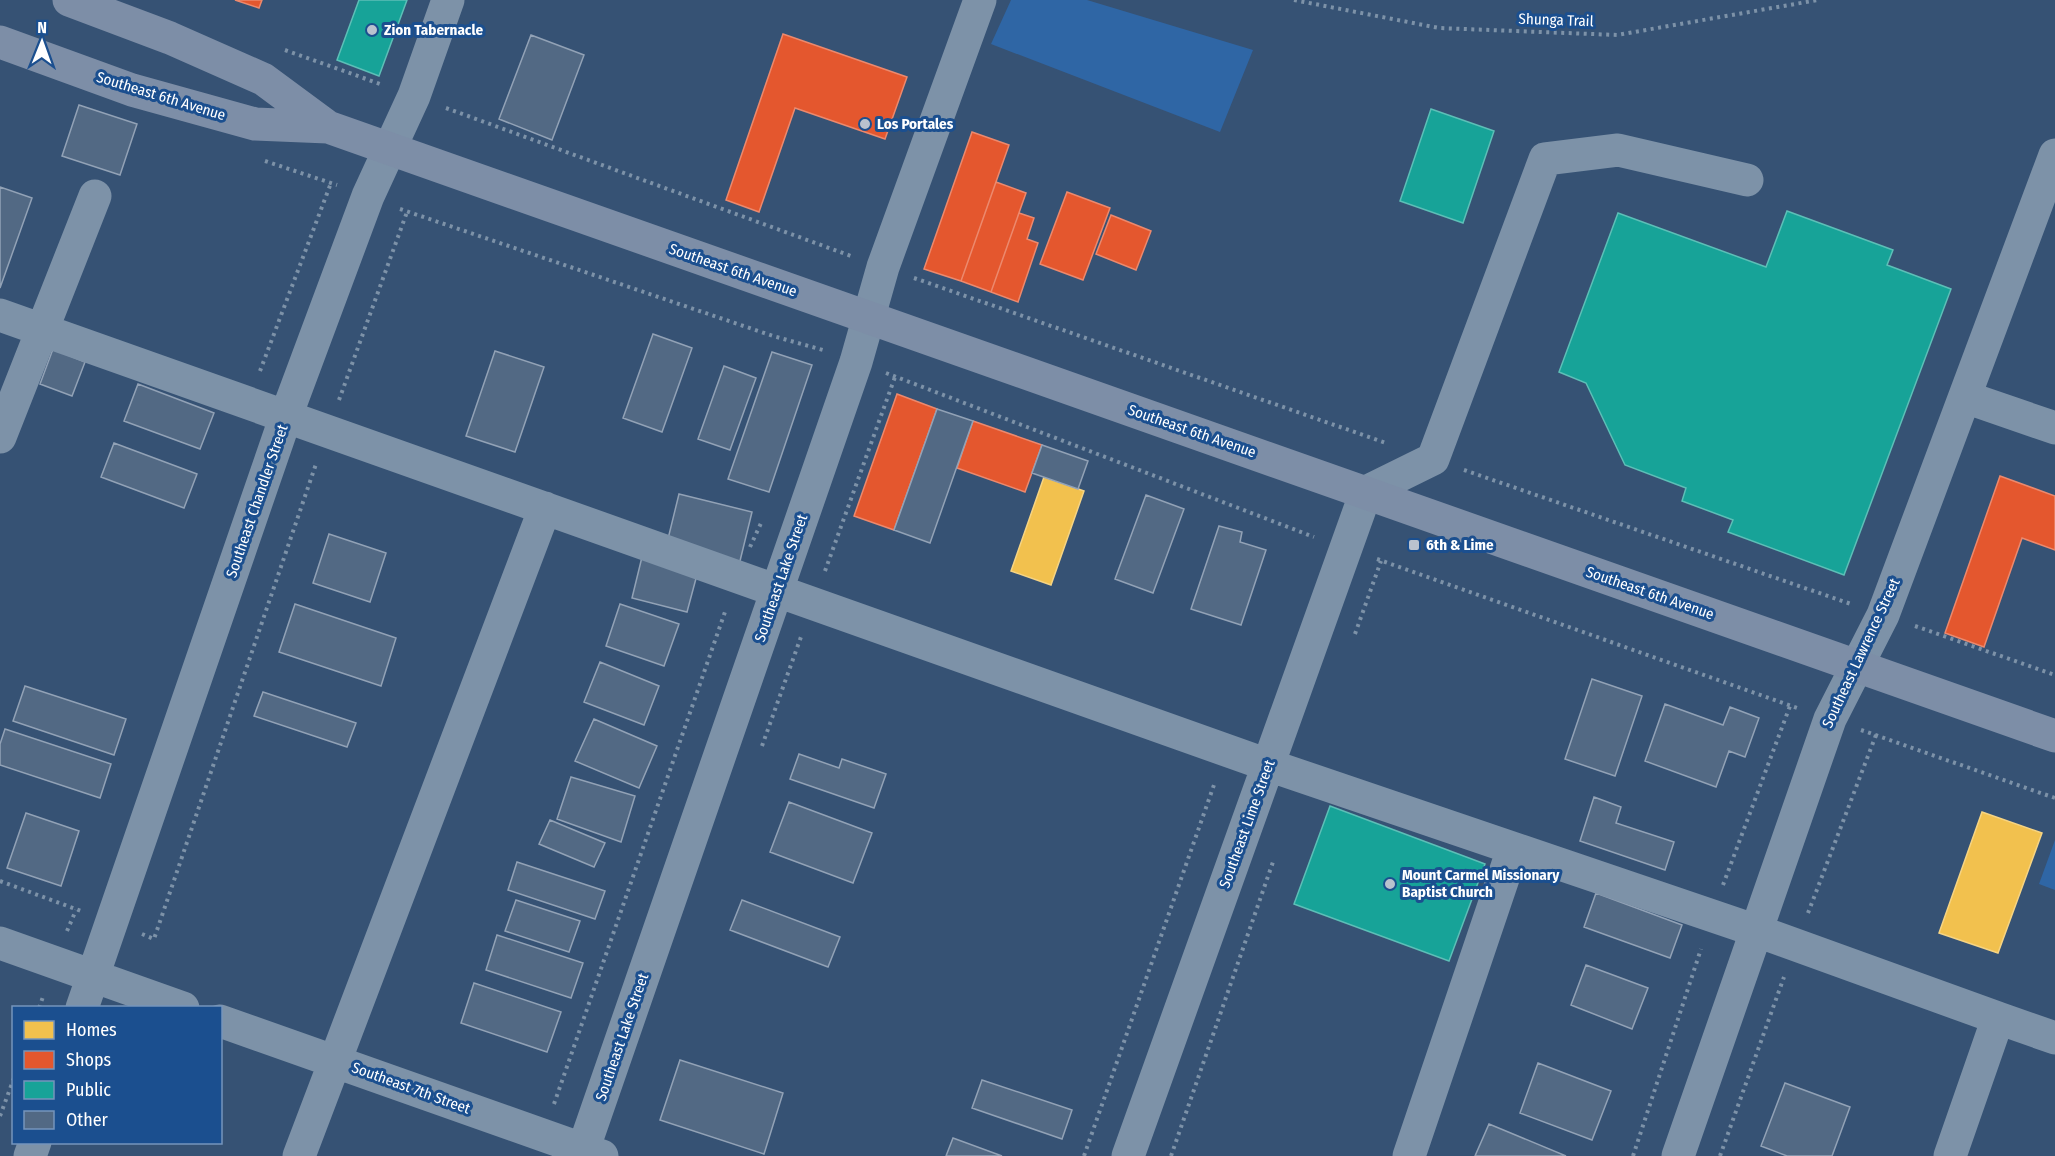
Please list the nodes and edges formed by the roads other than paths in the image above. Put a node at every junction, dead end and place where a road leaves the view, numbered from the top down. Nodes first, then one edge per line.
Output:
1 (69, 0) edge
2 (448, 0) edge
3 (980, 0) edge
4 (0, 42) edge
5 (328, 127) junction
6 (389, 148) junction
7 (2055, 155) edge
8 (1747, 180) dead end
9 (95, 196) dead end
10 (0, 315) edge
11 (869, 317) junction
12 (42, 330) junction
13 (1965, 397) junction
14 (286, 416) junction
15 (2055, 428) edge
16 (0, 437) edge
17 (1366, 492) junction
18 (545, 508) junction
19 (777, 589) junction
20 (1856, 666) junction
21 (2055, 736) edge
22 (1268, 765) junction
23 (1513, 849) junction
24 (1757, 931) junction
25 (0, 943) edge
26 (93, 976) junction
27 (83, 1006) edge
28 (177, 1006) edge
29 (1998, 1018) junction
30 (222, 1022) edge
31 (2055, 1038) edge
32 (333, 1061) junction
33 (589, 1154) edge
34 (299, 1156) edge
35 (1128, 1156) edge
36 (1409, 1156) edge
37 (1678, 1156) edge
38 (1950, 1156) edge

1 - 5 main road, Southeast 6th Avenue
2 - 6 street, Southeast Chandler Street
3 - 11 street, Southeast Lake Street
4 - 5 main road, Southeast 6th Avenue
5 - 6 main road, Southeast 6th Avenue
6 - 11 main road, Southeast 6th Avenue
6 - 14 street, Southeast Chandler Street
7 - 13 street, Southeast Lawrence Street
8 - 17 street
9 - 12 street
10 - 12 street
11 - 17 main road, Southeast 6th Avenue
11 - 19 street, Southeast Lake Street
12 - 14 street
12 - 16 street
13 - 15 street
13 - 20 street, Southeast Lawrence Street
14 - 18 street
14 - 26 street, Southeast Chandler Street
17 - 20 main road, Southeast 6th Avenue
17 - 22 street, Southeast Lime Street
18 - 19 street
18 - 32 street
19 - 22 street
19 - 33 street, Southeast Lake Street
20 - 21 main road, Southeast 6th Avenue
20 - 24 street, Southeast Lawrence Street
22 - 23 street
22 - 35 street, Southeast Lime Street
23 - 24 street
23 - 36 street
24 - 29 street
24 - 37 street, Southeast Lawrence Street
25 - 26 street
26 - 27 street, Southeast Chandler Street
26 - 28 street
29 - 31 street
29 - 38 street
30 - 32 street, Southeast 7th Street
32 - 33 street, Southeast 7th Street
32 - 34 street

